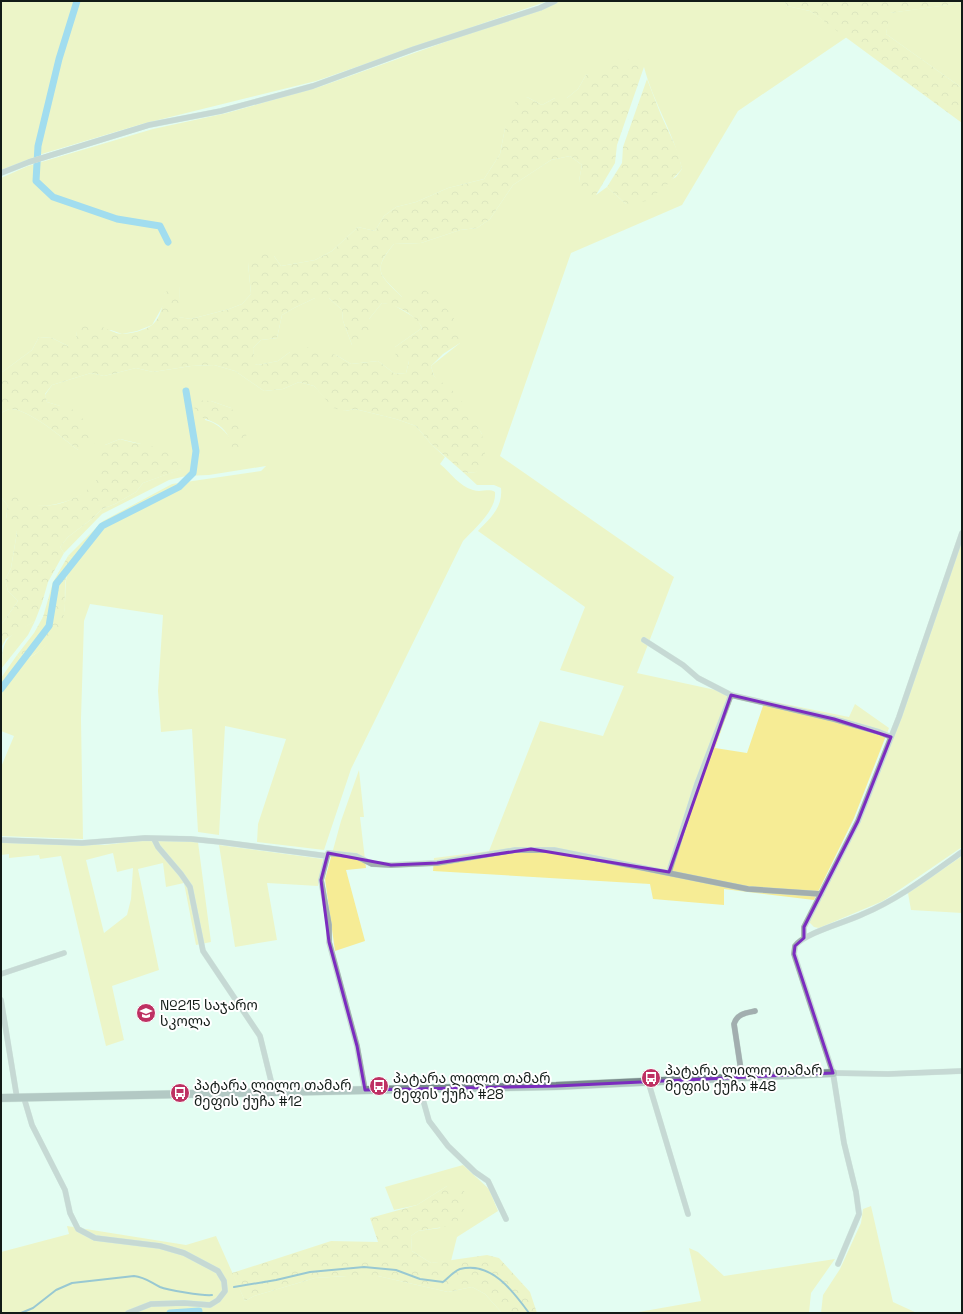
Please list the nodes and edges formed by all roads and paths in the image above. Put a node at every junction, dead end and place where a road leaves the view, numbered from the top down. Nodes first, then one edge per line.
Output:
1 (555, 1) edge
2 (1, 173) edge
3 (962, 533) edge
4 (644, 640) dead end
5 (731, 695) junction
6 (891, 737) junction
7 (154, 839) junction
8 (1, 840) edge
9 (962, 852) edge
10 (328, 854) junction
11 (669, 872) junction
12 (821, 894) junction
13 (804, 938) junction
14 (64, 953) dead end
15 (1, 974) edge
16 (1, 1000) edge
17 (755, 1012) dead end
18 (962, 1071) edge
19 (833, 1073) junction
20 (742, 1077) junction
21 (648, 1081) junction
22 (420, 1089) junction
23 (365, 1090) junction
24 (274, 1093) junction
25 (1, 1098) edge
26 (20, 1098) junction
27 (688, 1214) dead end
28 (506, 1219) dead end
29 (838, 1264) dead end
30 (128, 1313) edge

1 - 2 street
3 - 6 street
4 - 5 street
5 - 6 street
5 - 11 street
6 - 12 street
7 - 8 street
7 - 10 street
7 - 24 street
9 - 13 street
10 - 11 street
10 - 23 street
11 - 12 street
12 - 13 street
13 - 19 street
14 - 15 street
16 - 26 street
17 - 20 street
18 - 19 street
19 - 20 street
19 - 29 street
20 - 21 street
21 - 22 street
21 - 27 street
22 - 23 street
22 - 28 street
23 - 24 street
24 - 26 street
25 - 26 street
26 - 30 street

